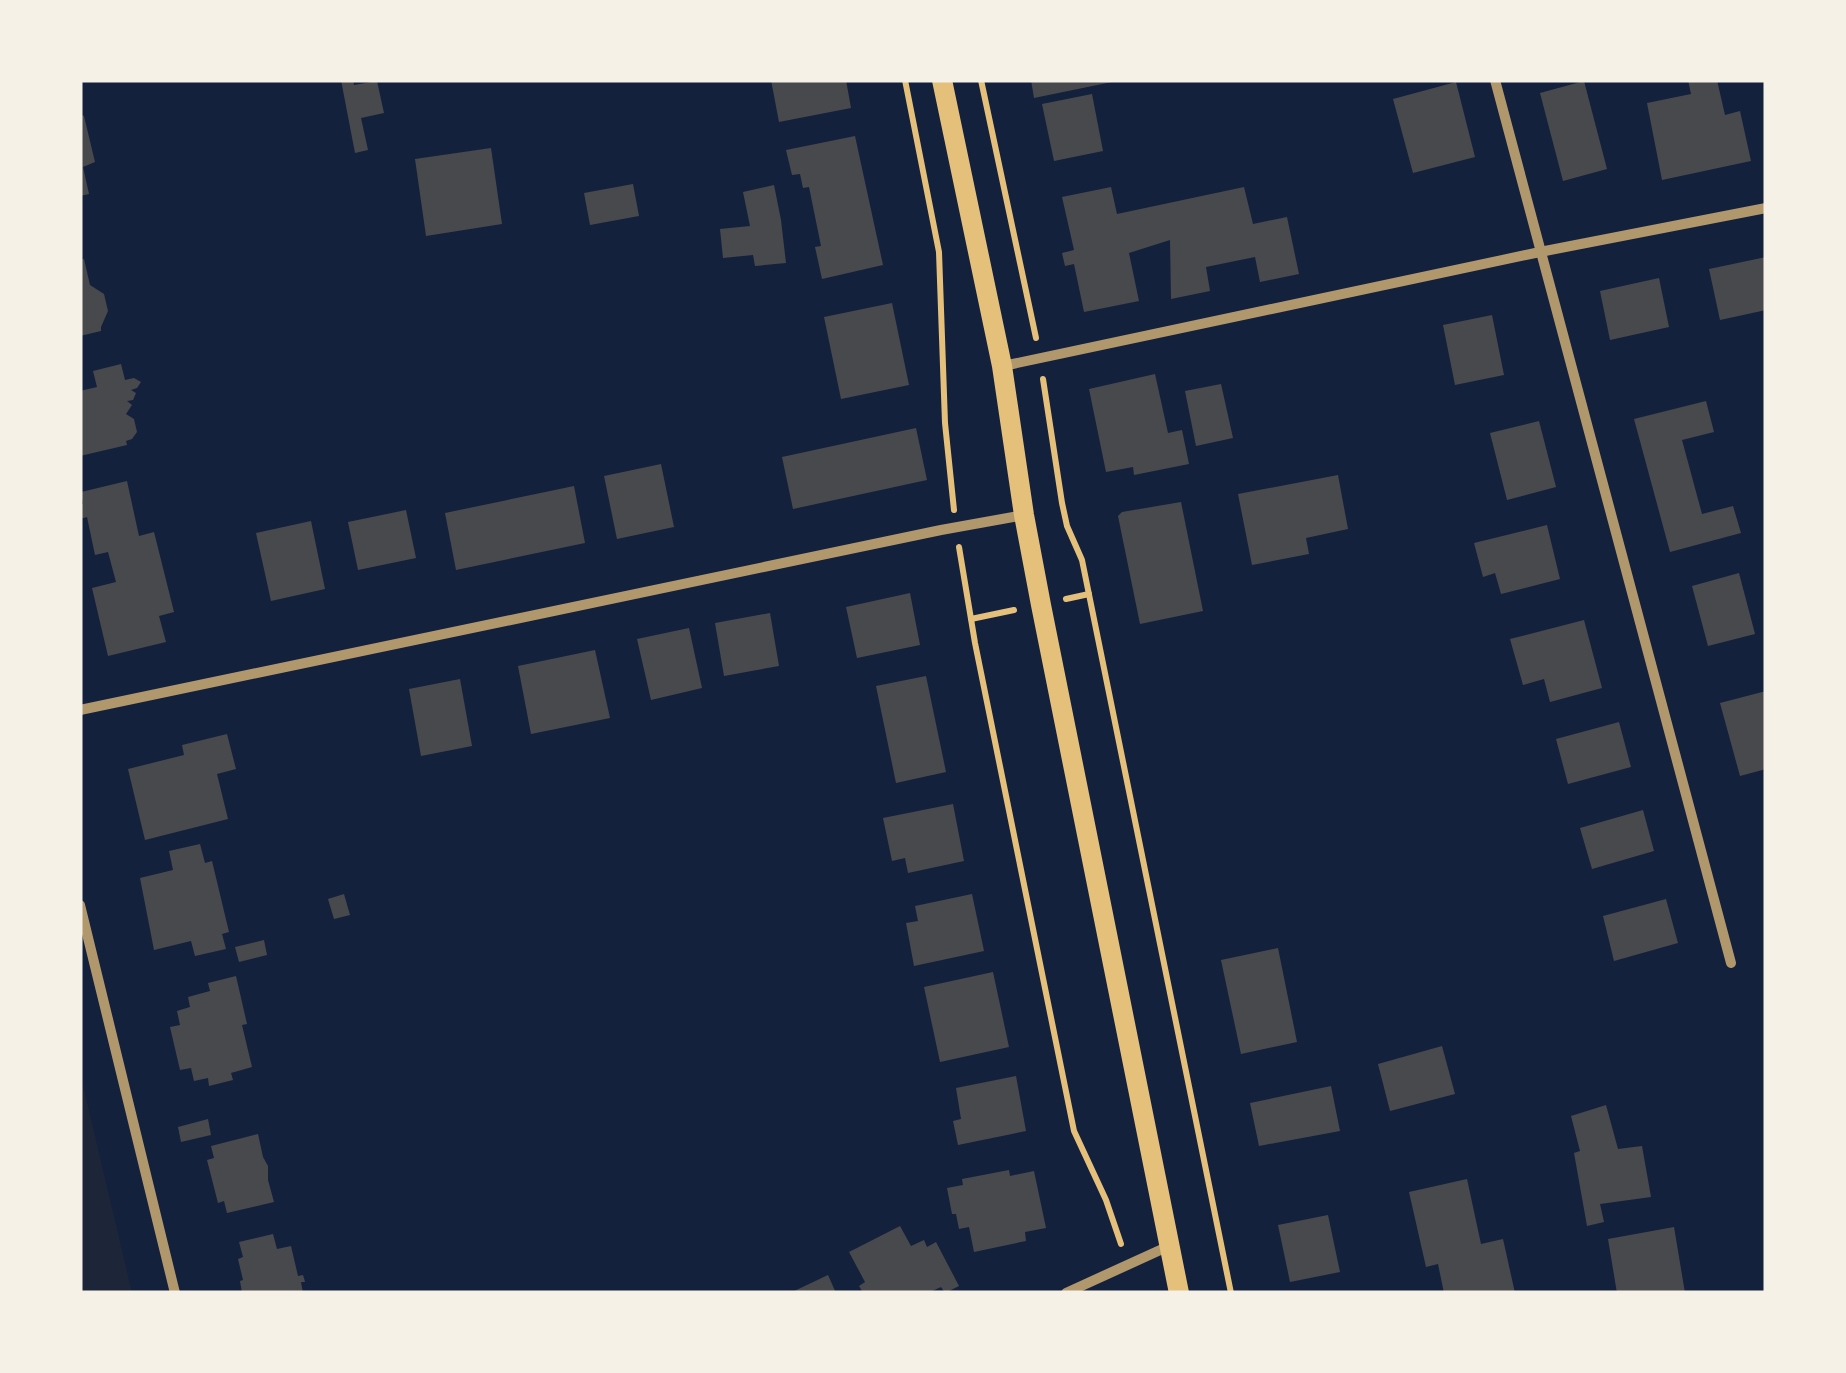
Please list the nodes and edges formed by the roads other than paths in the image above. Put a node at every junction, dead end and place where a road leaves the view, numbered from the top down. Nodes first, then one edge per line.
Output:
1 (942, 80) edge
2 (1495, 80) edge
3 (1766, 208) edge
4 (1540, 252) junction
5 (1002, 366) junction
6 (1024, 516) junction
7 (80, 710) edge
8 (80, 905) edge
9 (1731, 963) dead end
10 (1169, 1246) junction
11 (174, 1293) edge
12 (1066, 1293) edge
13 (1179, 1293) edge

1 - 5 main road
2 - 4 street
3 - 4 street
4 - 5 street
4 - 9 street
5 - 6 main road
6 - 7 street
6 - 10 main road
8 - 11 street
10 - 12 street
10 - 13 main road

